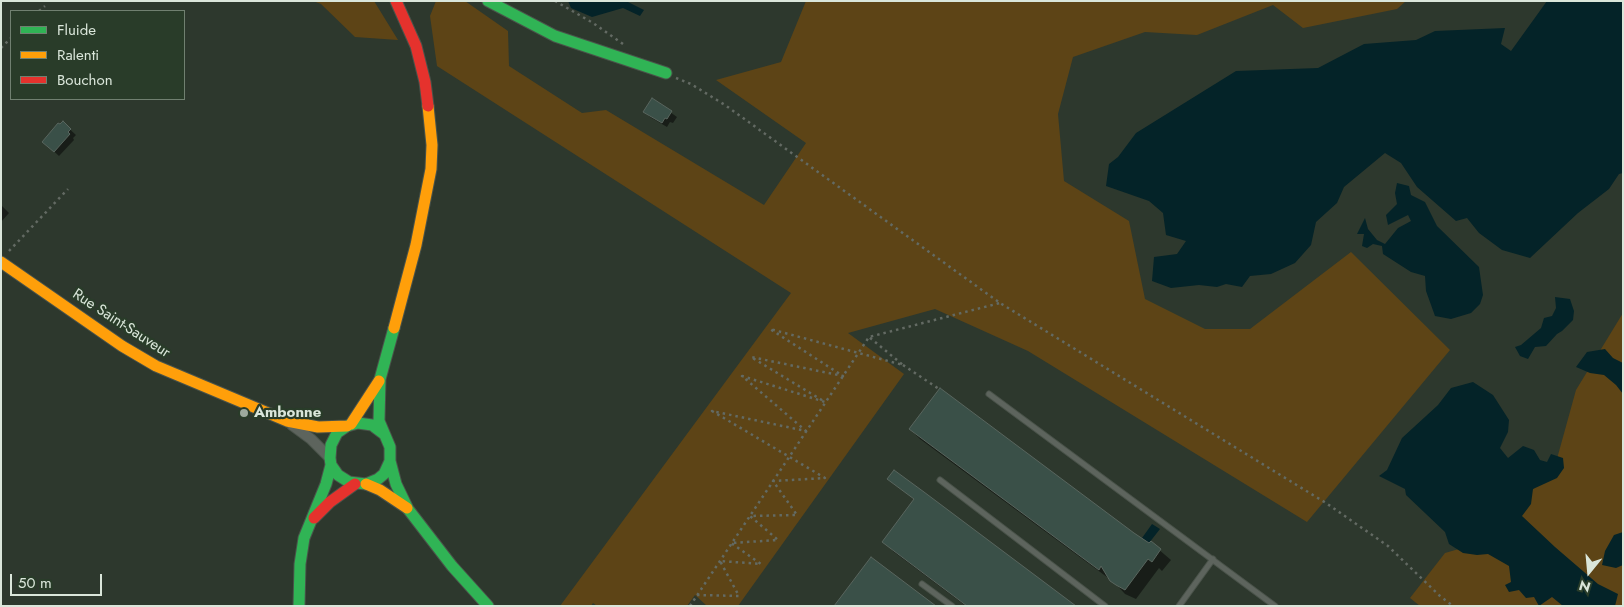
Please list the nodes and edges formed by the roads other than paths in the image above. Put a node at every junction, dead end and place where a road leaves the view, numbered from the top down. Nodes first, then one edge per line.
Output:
1 (396, 1) edge
2 (488, 1) edge
3 (666, 73) road end
4 (1, 262) edge
5 (380, 379) junction
6 (989, 394) dead end
7 (287, 421) junction
8 (349, 425) junction
9 (384, 434) junction
10 (390, 461) junction
11 (331, 462) junction
12 (940, 480) dead end
13 (360, 484) junction
14 (408, 509) junction
15 (309, 524) junction
16 (1213, 559) junction
17 (922, 584) dead end
18 (299, 606) edge
19 (488, 606) edge
20 (952, 606) edge
21 (1104, 606) edge
22 (1180, 606) edge
23 (1275, 606) edge

1 - 5 street
2 - 3 street
4 - 7 street, Rue Saint-Sauveur
5 - 8 street
5 - 9 street
6 - 16 lane
7 - 8 street, Rue Saint-Sauveur
7 - 11 street, Rue Saint-Sauveur
8 - 9 street
8 - 11 street
9 - 10 street
10 - 13 street
10 - 14 street
11 - 13 street
11 - 15 street
12 - 21 lane
13 - 14 street
13 - 15 street
14 - 19 street
15 - 18 street
16 - 22 lane
16 - 23 lane
17 - 20 lane

